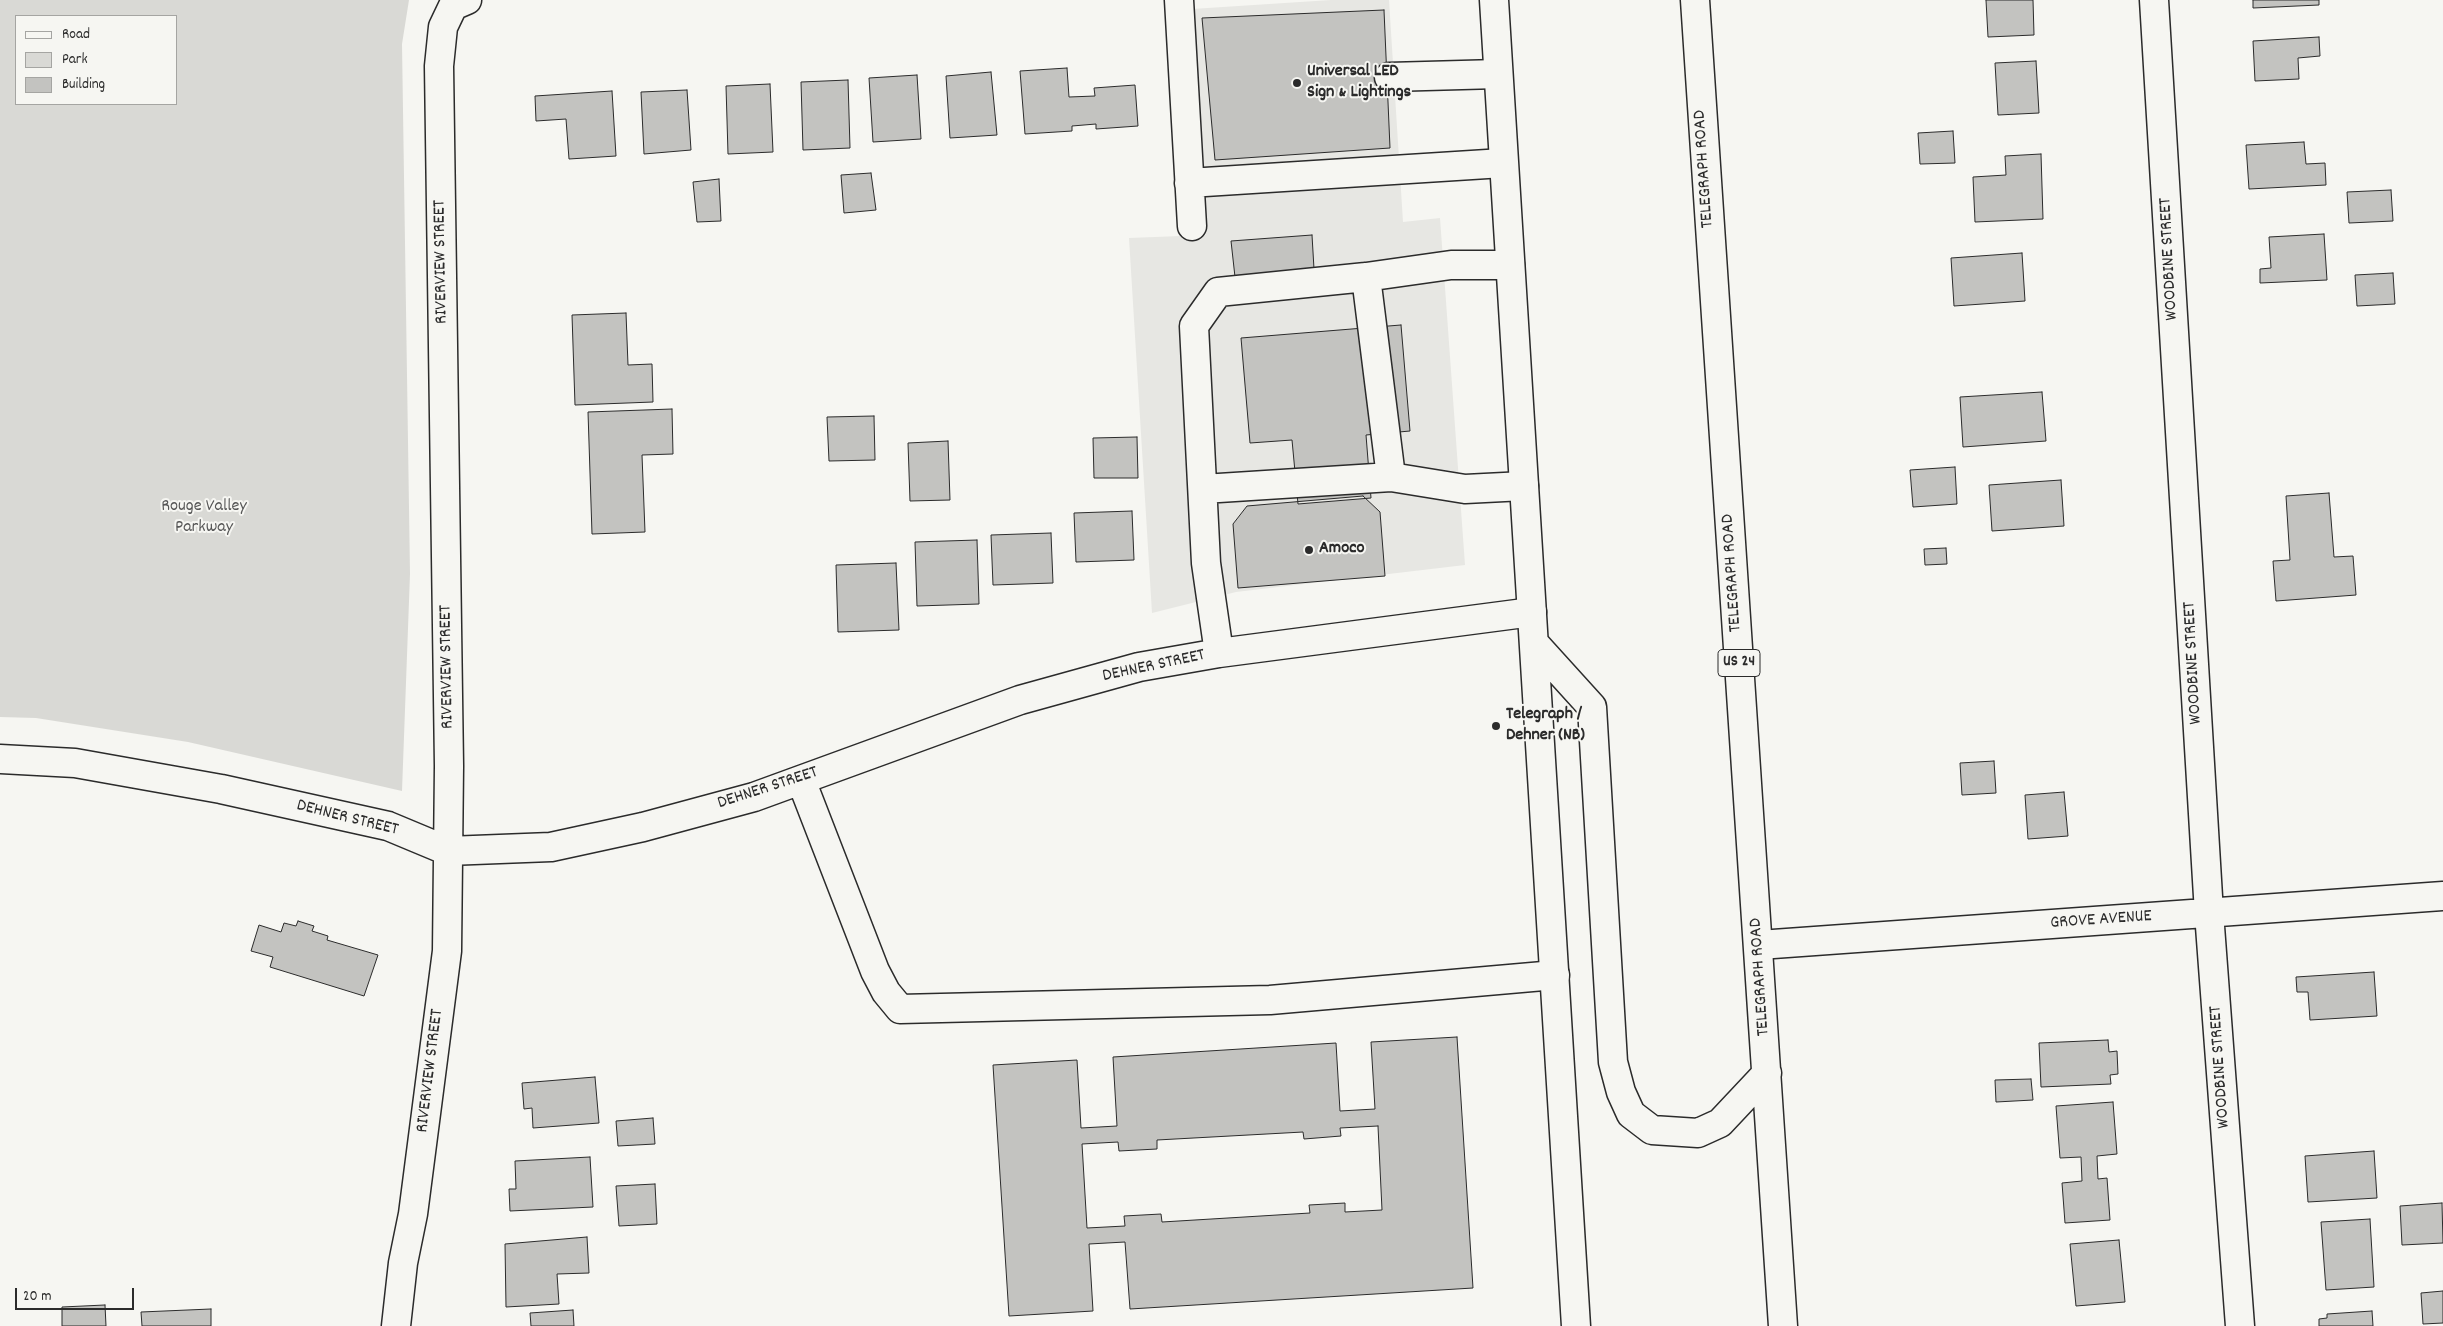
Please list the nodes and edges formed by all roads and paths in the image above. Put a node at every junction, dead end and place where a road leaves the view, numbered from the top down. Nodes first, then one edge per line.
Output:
1 (1179, 0) edge
2 (1494, 0) edge
3 (1695, 0) edge
4 (2154, 0) edge
5 (460, 3) edge
6 (1498, 74) junction
7 (1389, 77) dead end
8 (1503, 163) junction
9 (1189, 183) junction
10 (1192, 226) dead end
11 (1510, 265) junction
12 (1366, 277) junction
13 (1391, 477) junction
14 (1524, 486) junction
15 (1203, 489) junction
16 (1532, 612) junction
17 (1534, 643) junction
18 (1219, 653) junction
19 (0, 759) edge
20 (800, 780) junction
21 (448, 852) junction
22 (2443, 896) edge
23 (2209, 913) junction
24 (1759, 945) junction
25 (1555, 974) junction
26 (1768, 1073) junction
27 (396, 1326) edge
28 (1576, 1326) edge
29 (1783, 1326) edge
30 (2240, 1326) edge

1 - 9 street
2 - 6 street
3 - 24 street, TELEGRAPH ROAD / US 24
4 - 23 street, WOODBINE STREET
5 - 21 street, RIVERVIEW STREET
6 - 7 street
6 - 8 street
8 - 9 street
8 - 11 street
9 - 10 street
11 - 12 street
11 - 14 street
12 - 13 street
12 - 15 street
13 - 14 street
13 - 15 street
14 - 16 street
15 - 18 street
16 - 17 street
16 - 18 street, DEHNER STREET
17 - 25 street
17 - 26 street
18 - 20 street, DEHNER STREET
19 - 21 street, DEHNER STREET
20 - 21 street, DEHNER STREET
20 - 25 street
21 - 27 street, RIVERVIEW STREET
22 - 23 street, GROVE AVENUE
23 - 24 street, GROVE AVENUE
23 - 30 street, WOODBINE STREET
24 - 26 street, TELEGRAPH ROAD / US 24
25 - 28 street
26 - 29 street, TELEGRAPH ROAD / US 24

